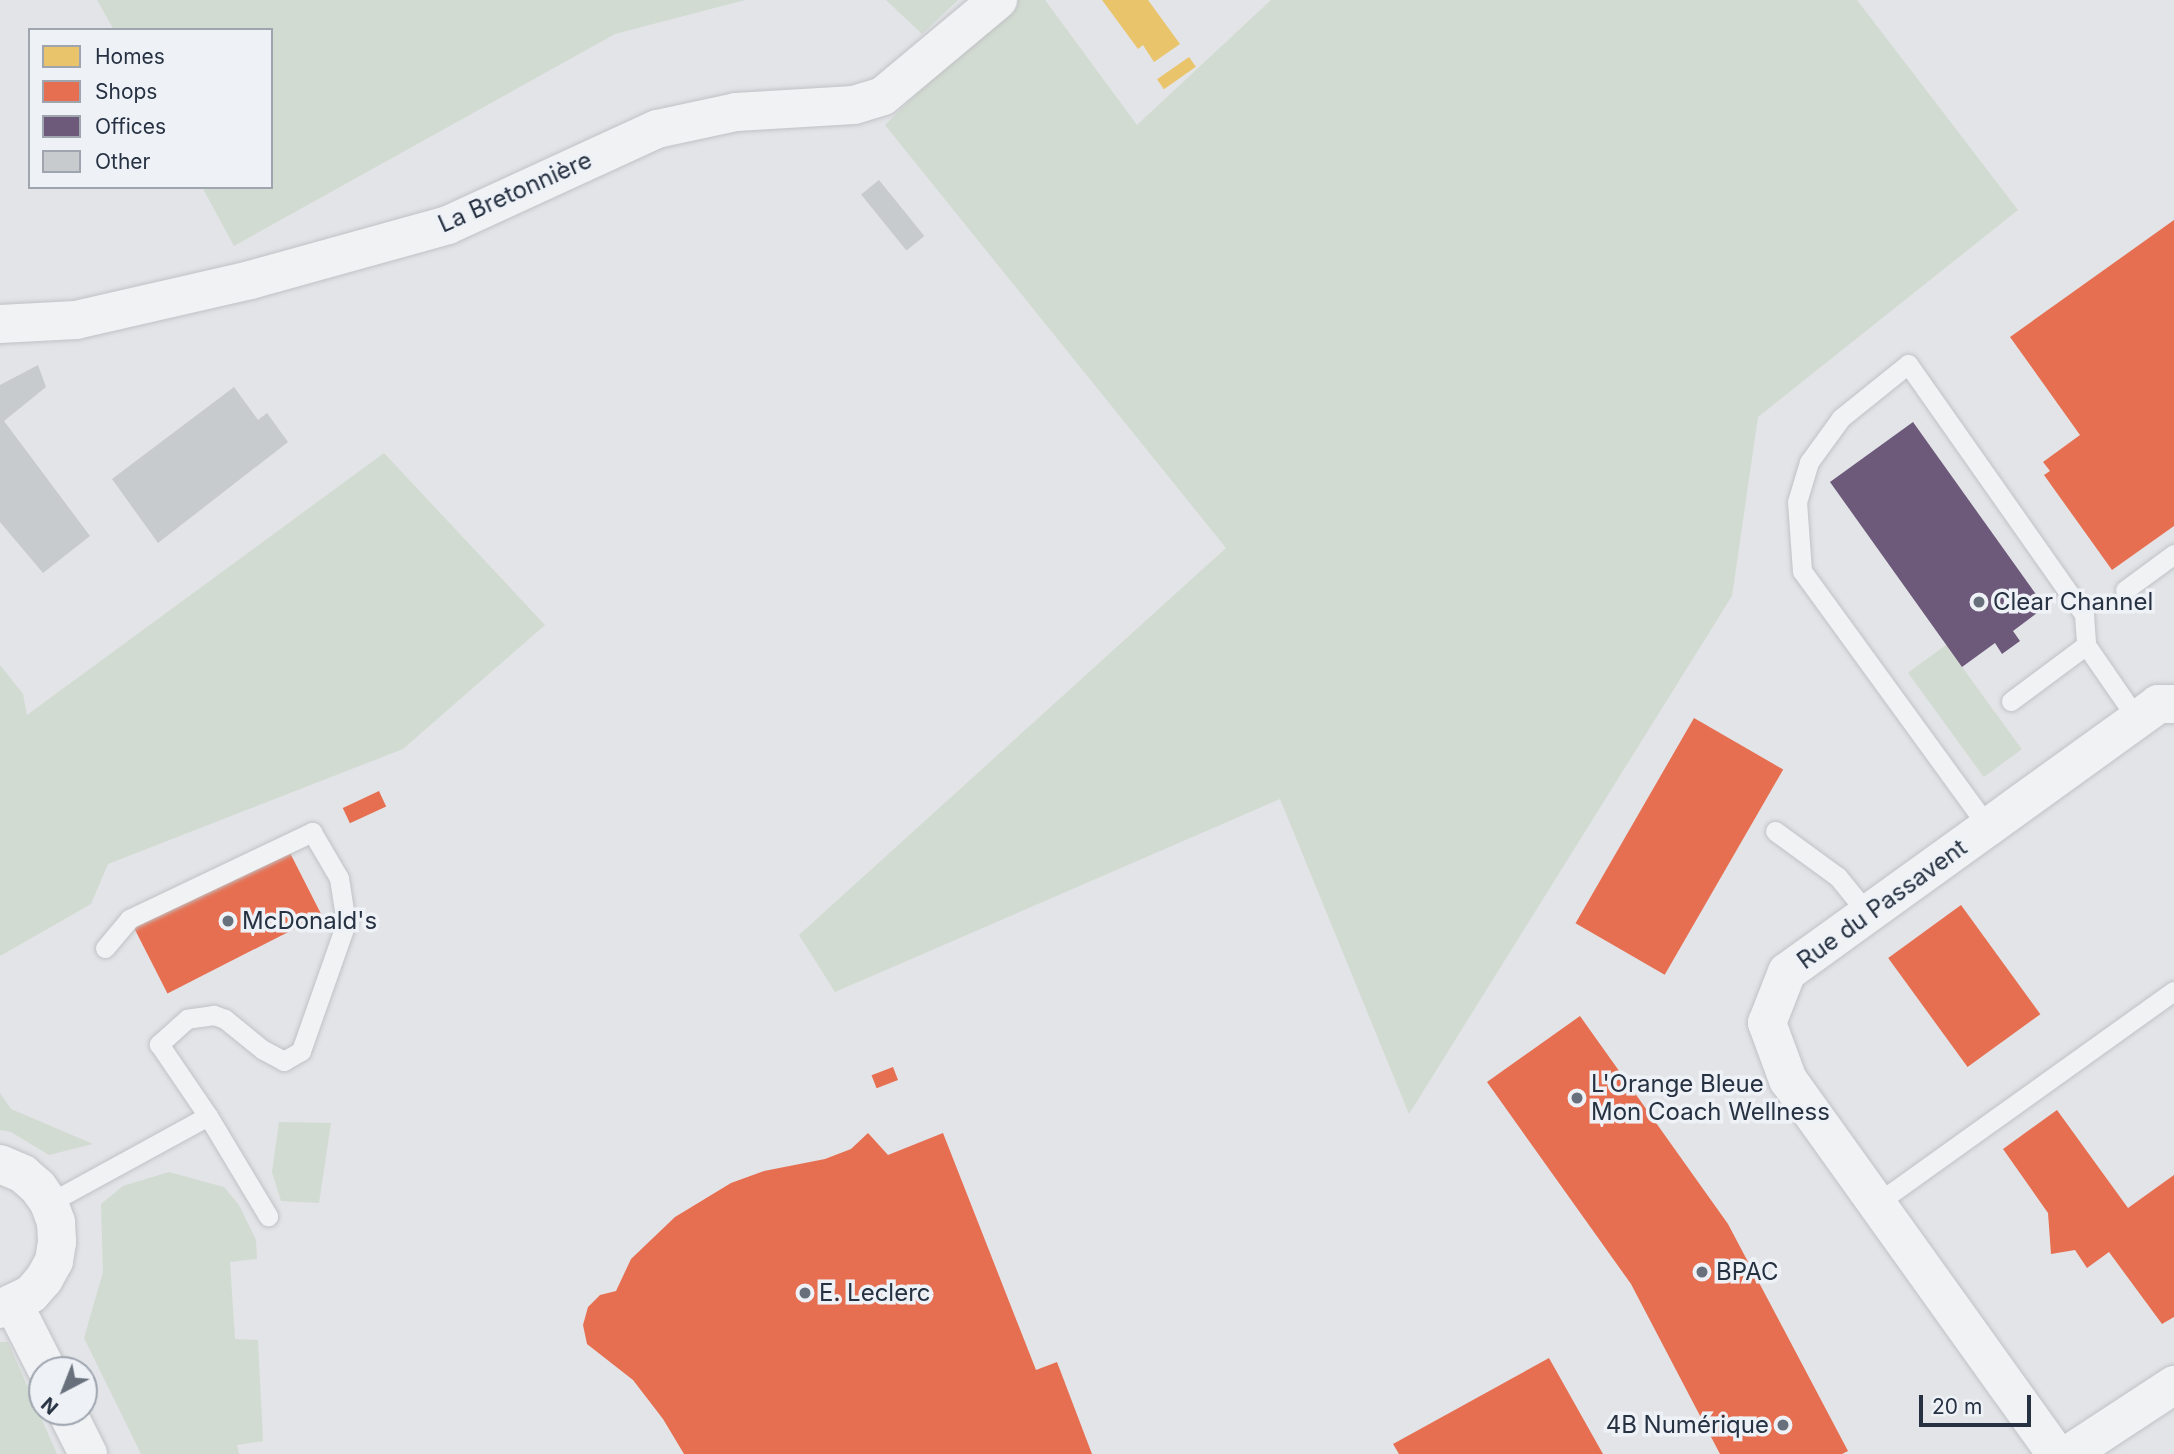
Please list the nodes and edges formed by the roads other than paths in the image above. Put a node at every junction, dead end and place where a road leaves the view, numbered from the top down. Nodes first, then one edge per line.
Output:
1 (998, 0) edge
2 (0, 324) edge
3 (2174, 554) edge
4 (2125, 590) dead end
5 (2086, 645) junction
6 (2011, 701) dead end
7 (2174, 704) edge
8 (2137, 719) junction
9 (1988, 827) junction
10 (1775, 831) dead end
11 (1868, 914) junction
12 (105, 948) dead end
13 (2174, 992) edge
14 (208, 1116) junction
15 (0, 1164) edge
16 (49, 1203) junction
17 (1876, 1204) junction
18 (268, 1216) dead end
19 (7, 1307) edge
20 (38, 1356) edge
21 (2174, 1385) edge
22 (75, 1426) edge
23 (88, 1454) edge
24 (2056, 1454) edge
25 (2069, 1454) edge

1 - 2 street, La Bretonnière
3 - 4 lane
5 - 6 lane
5 - 8 lane
5 - 9 lane
7 - 8 street, Rue du Passavent
8 - 9 street, Rue du Passavent
9 - 11 street, Rue du Passavent
10 - 11 lane
11 - 17 street, Rue du Passavent
12 - 14 lane
13 - 17 lane
14 - 16 lane
14 - 18 lane
15 - 16 street
16 - 19 street
17 - 24 street, Rue du Passavent
19 - 20 street
21 - 25 street
22 - 23 street

